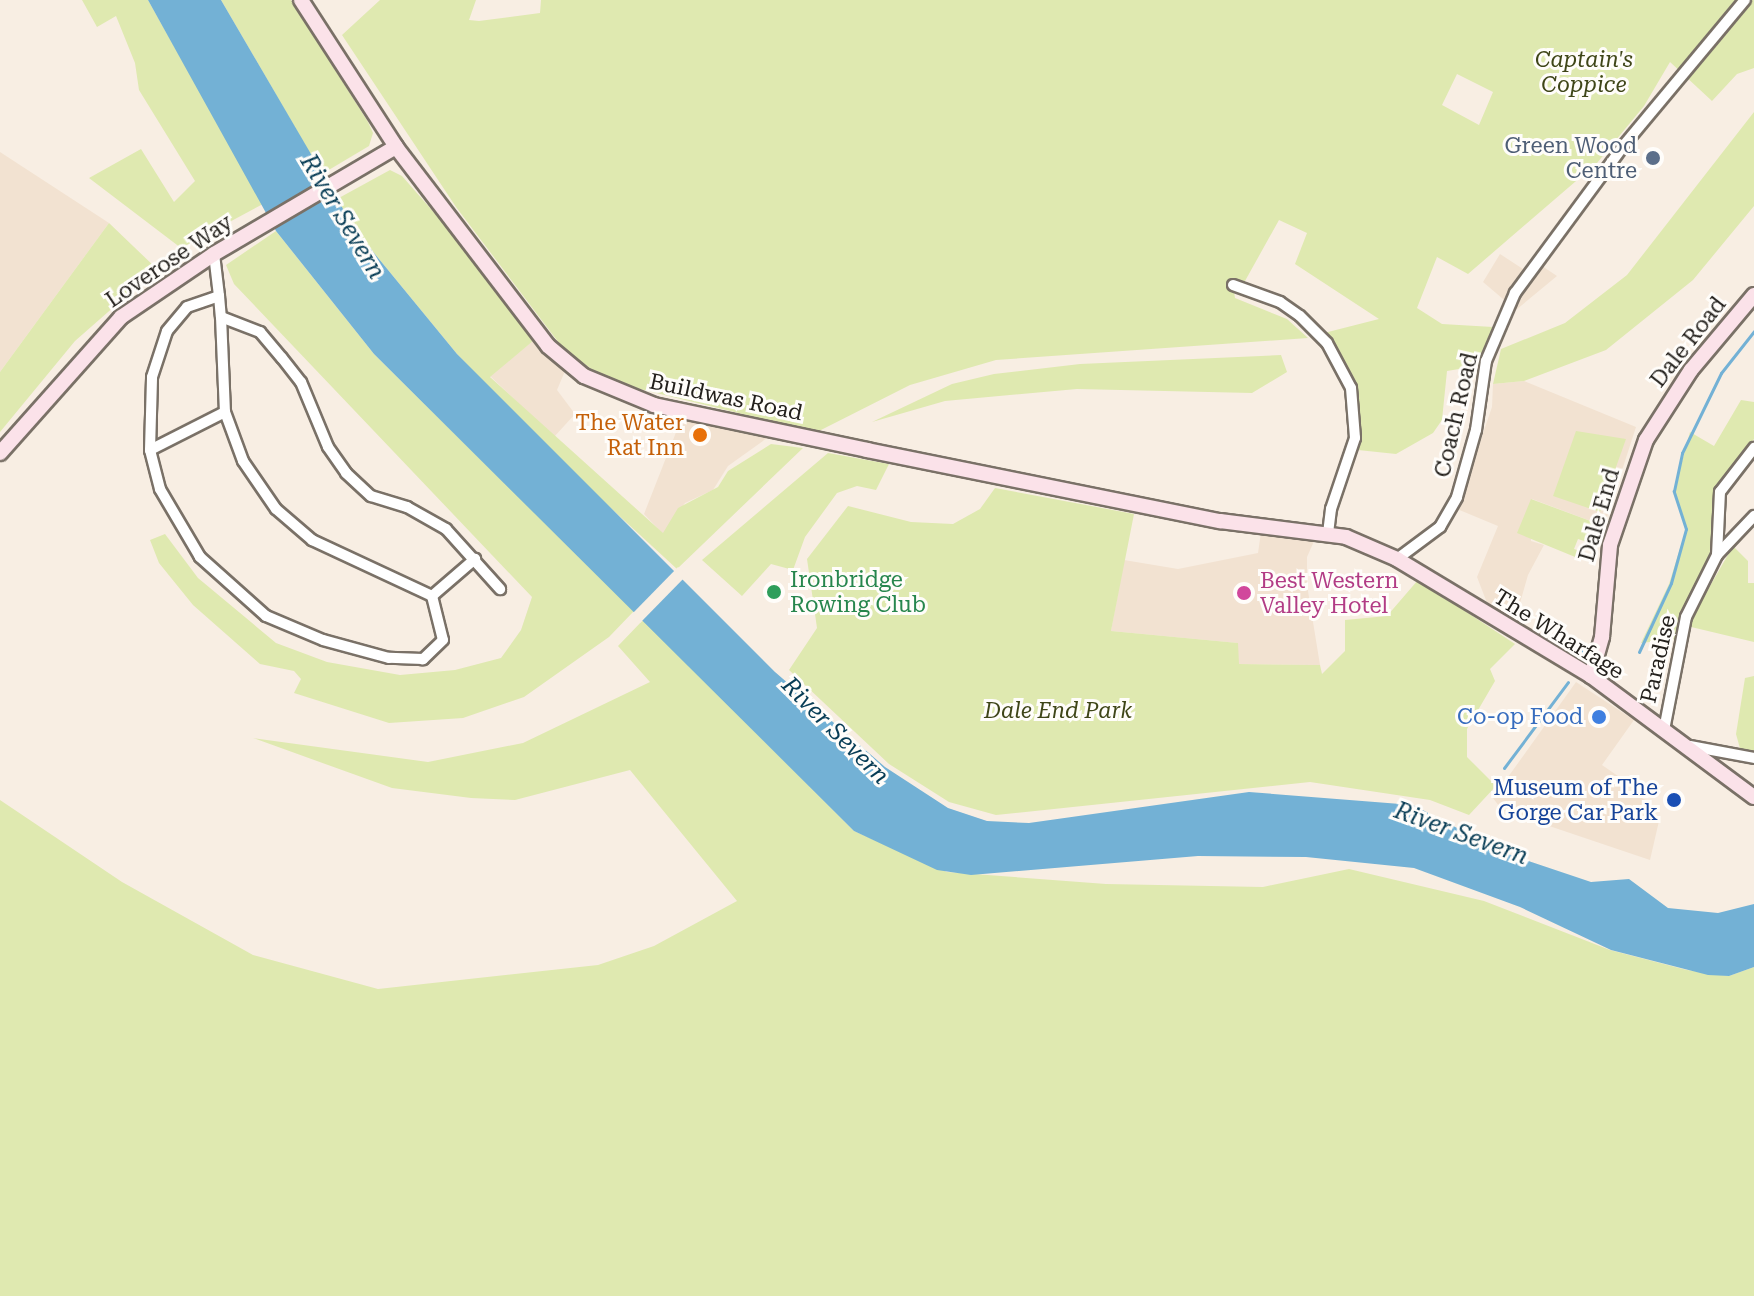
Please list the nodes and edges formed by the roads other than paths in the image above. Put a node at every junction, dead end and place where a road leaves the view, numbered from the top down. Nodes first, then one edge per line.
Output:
1 (301, 0) edge
2 (1745, 0) edge
3 (396, 147) junction
4 (214, 254) junction
5 (1237, 292) dead end
6 (1754, 295) edge
7 (219, 296) junction
8 (221, 317) junction
9 (225, 412) junction
10 (1659, 417) joint
11 (1754, 448) edge
12 (150, 450) junction
13 (0, 453) edge
14 (1754, 516) edge
15 (1328, 533) junction
16 (1717, 555) junction
17 (475, 559) junction
18 (1397, 559) junction
19 (500, 589) dead end
20 (432, 596) junction
21 (1591, 676) junction
22 (1664, 730) junction
23 (1690, 746) junction
24 (1754, 758) edge
25 (1754, 797) edge

1 - 3 street, Buildwas Road
2 - 18 street, Coach Road
3 - 4 street, Loverose Way
3 - 15 street, Buildwas Road
4 - 7 street
4 - 13 street, Loverose Way
5 - 15 street
6 - 10 street, Dale Road
7 - 8 street
7 - 12 street
8 - 9 street
8 - 17 street
9 - 12 street
9 - 20 street
10 - 21 street, Dale End
11 - 16 street, Paradise
12 - 20 street
14 - 16 street, Paradise
15 - 18 street, The Wharfage
16 - 22 street, Paradise
17 - 19 street
17 - 20 street
18 - 21 street, The Wharfage
21 - 22 street, The Wharfage
22 - 23 street, The Wharfage
23 - 24 street
23 - 25 street, The Wharfage

